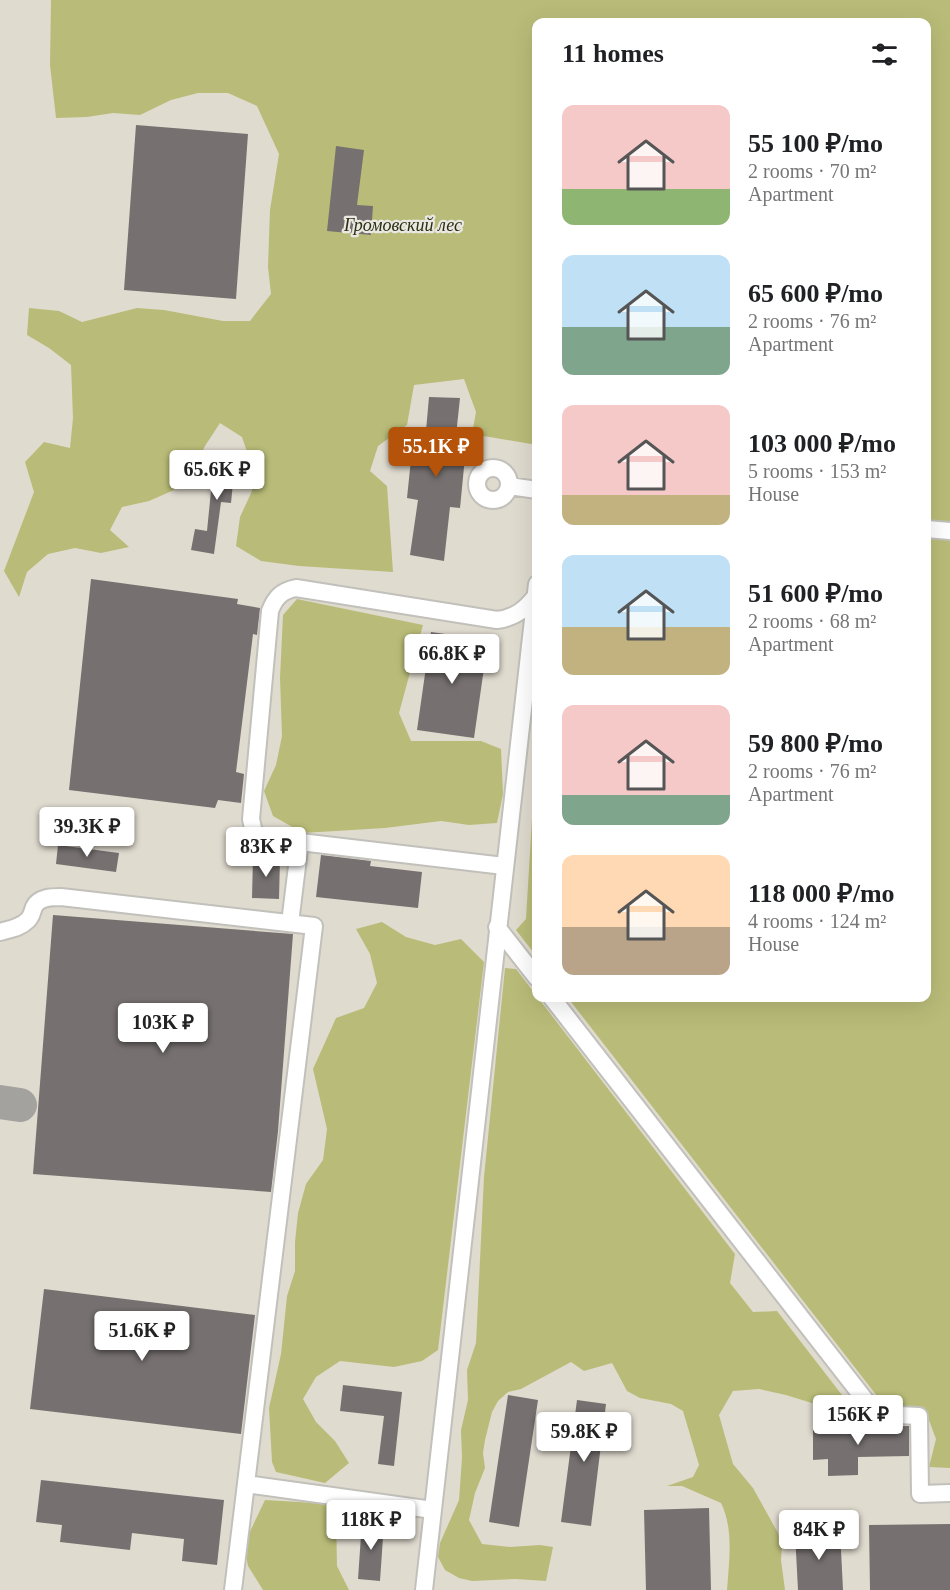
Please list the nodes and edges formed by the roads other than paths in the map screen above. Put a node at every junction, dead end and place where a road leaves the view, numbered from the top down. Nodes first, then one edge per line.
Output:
1 (509, 486) dead end
2 (532, 489) edge
3 (931, 529) edge
4 (950, 531) edge
5 (532, 596) edge
6 (532, 624) edge
7 (300, 842) junction
8 (504, 866) junction
9 (290, 923) junction
10 (497, 927) junction
11 (0, 932) edge
12 (532, 972) edge
13 (555, 1002) edge
14 (246, 1484) junction
15 (950, 1493) edge
16 (433, 1510) junction
17 (233, 1590) edge
18 (424, 1590) edge

1 - 2 lane
3 - 4 lane
5 - 7 lane
6 - 8 lane
7 - 8 lane
7 - 9 lane
8 - 10 lane
9 - 11 lane
9 - 14 lane
10 - 12 lane
10 - 16 lane
13 - 15 lane
14 - 16 lane
14 - 17 lane
16 - 18 lane

